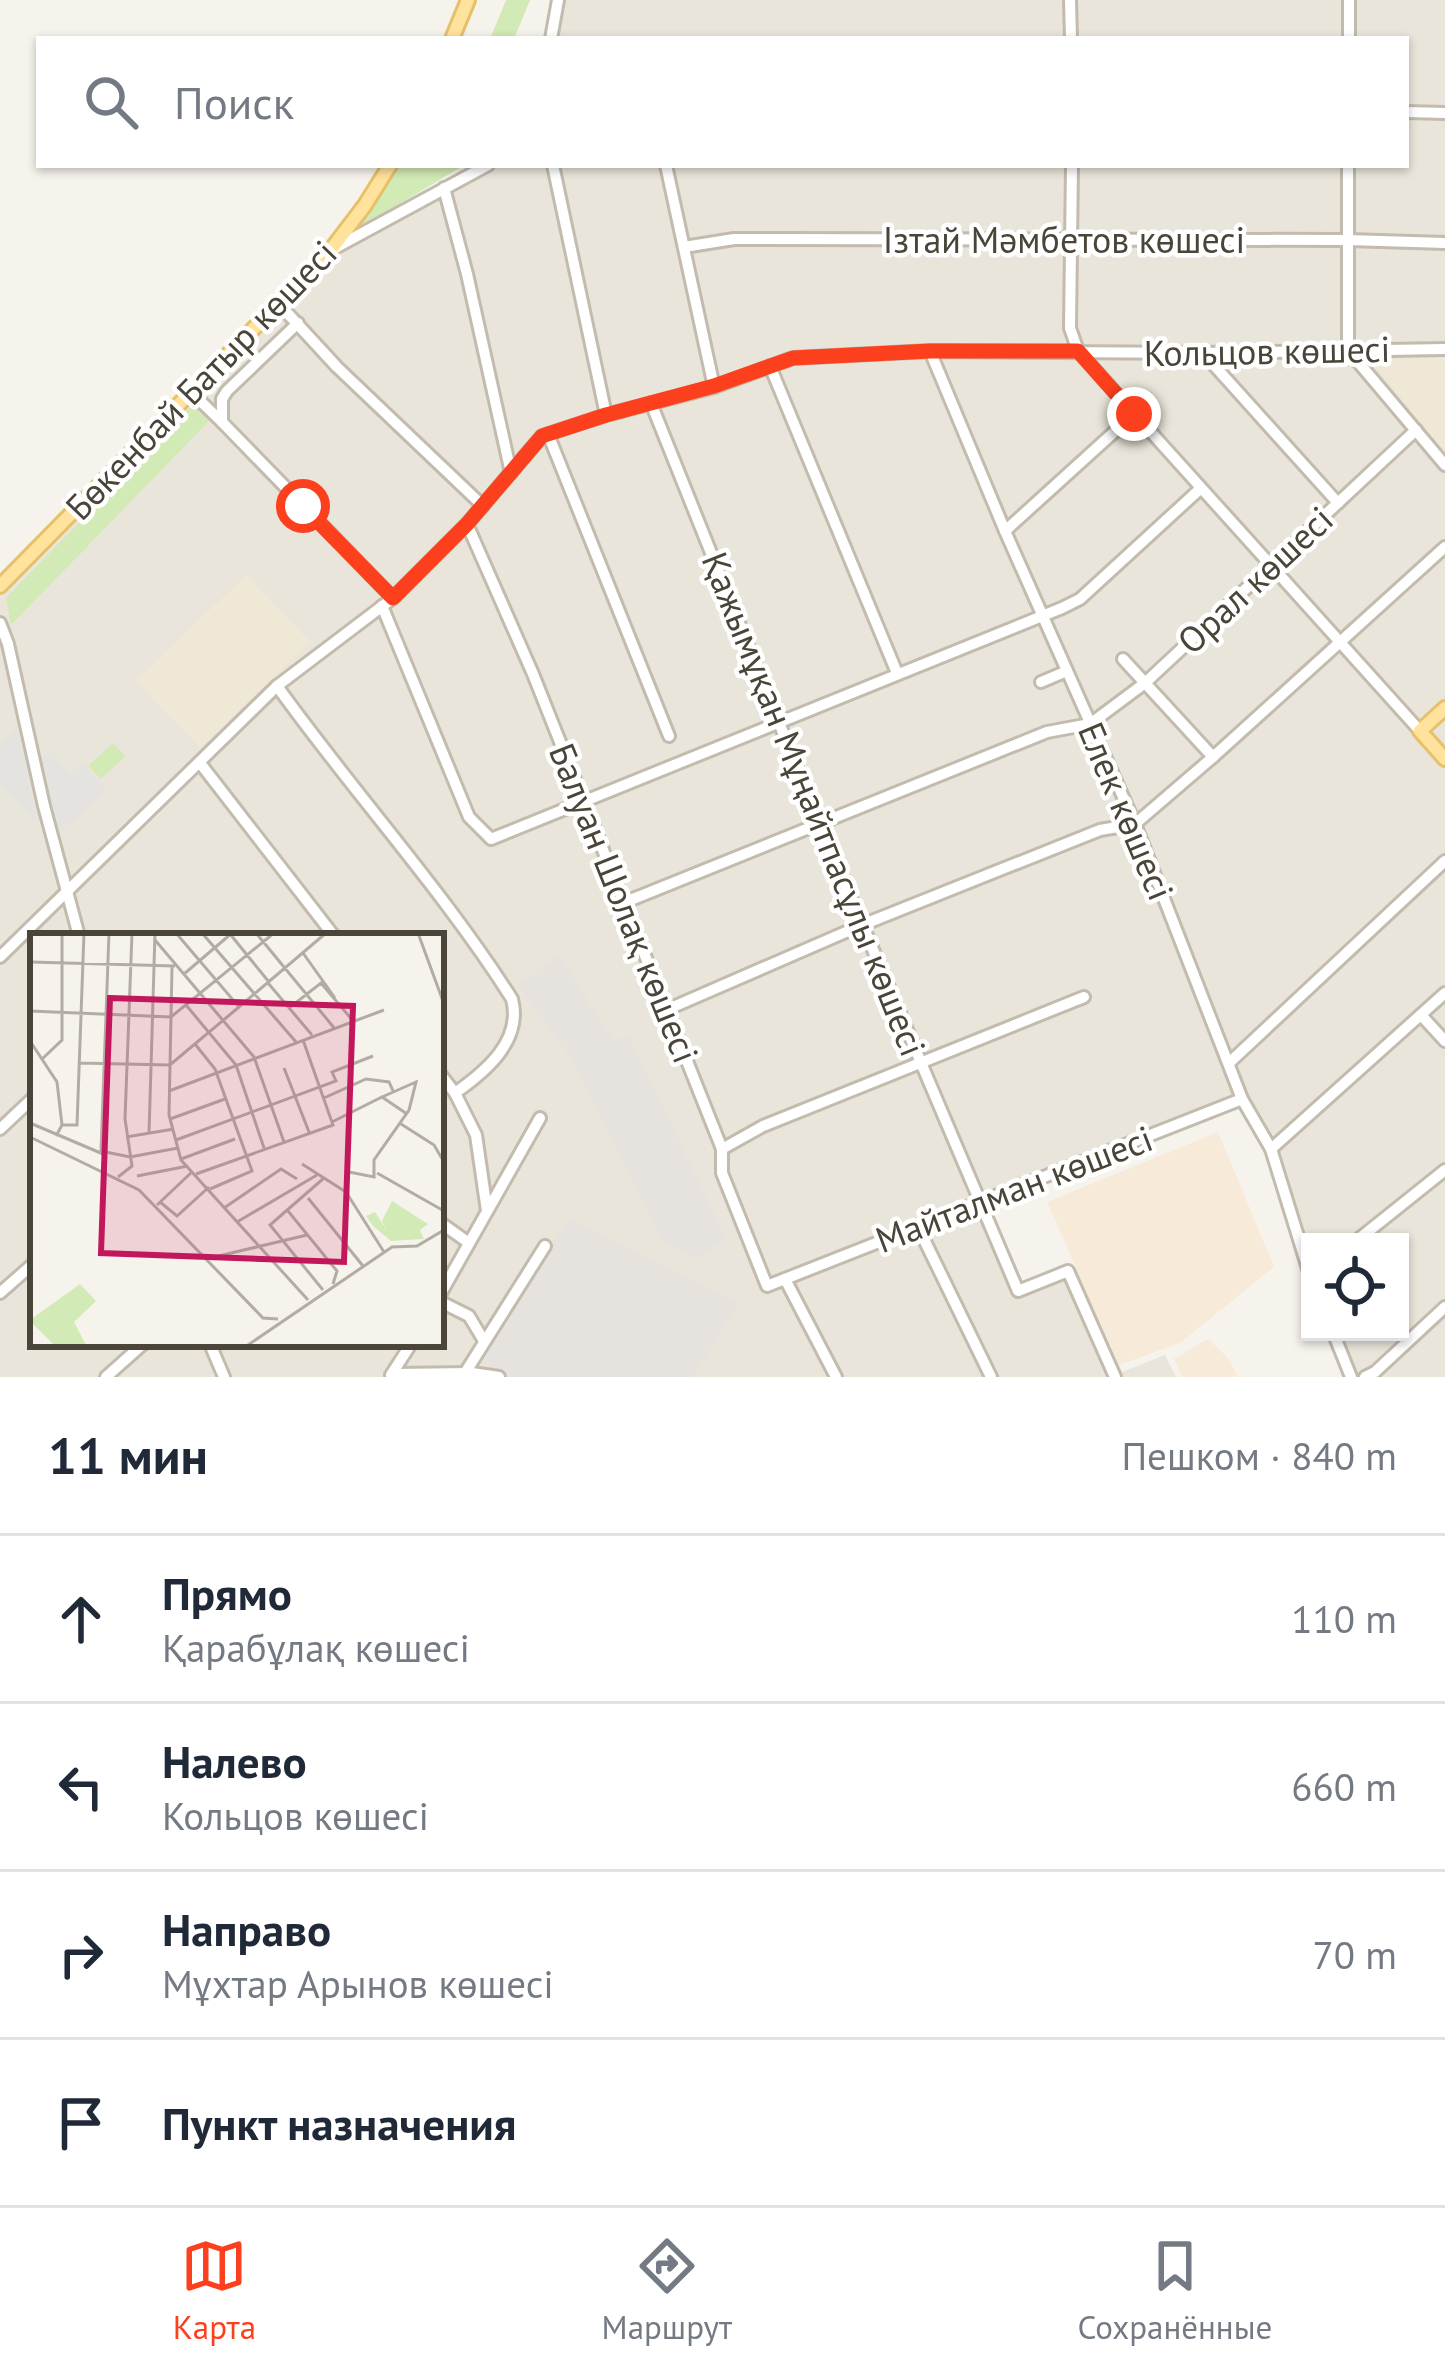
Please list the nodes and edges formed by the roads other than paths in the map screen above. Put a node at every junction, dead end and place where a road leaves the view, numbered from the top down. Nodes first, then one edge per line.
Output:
1 (468, 0) edge
2 (1070, 0) edge
3 (1349, 0) edge
4 (557, 1) edge
5 (453, 36) edge
6 (551, 36) edge
7 (1071, 36) edge
8 (1349, 36) edge
9 (1409, 112) edge
10 (1445, 113) edge
11 (387, 168) edge
12 (482, 168) edge
13 (554, 168) edge
14 (667, 168) edge
15 (1072, 168) edge
16 (1348, 168) edge
17 (444, 188) junction
18 (1072, 240) junction
19 (1348, 240) junction
20 (1445, 243) edge
21 (684, 247) junction
22 (330, 251) junction
23 (278, 303) junction
24 (298, 323) junction
25 (1445, 349) edge
26 (1348, 350) junction
27 (930, 351) junction
28 (1078, 351) junction
29 (1203, 353) junction
30 (770, 366) junction
31 (714, 386) junction
32 (191, 392) junction
33 (651, 403) junction
34 (1134, 414) junction
35 (606, 415) junction
36 (222, 422) junction
37 (1416, 430) junction
38 (548, 434) junction
39 (1445, 465) edge
40 (511, 473) junction
41 (1200, 489) junction
42 (1338, 503) junction
43 (483, 506) junction
44 (467, 524) junction
45 (1005, 530) junction
46 (1445, 547) edge
47 (1271, 565) junction
48 (0, 586) edge
49 (388, 602) junction
50 (1044, 614) junction
51 (0, 623) edge
52 (1341, 642) junction
53 (1123, 659) dead end
54 (1067, 671) junction
55 (897, 673) junction
56 (1041, 682) dead end
57 (1145, 683) junction
58 (277, 686) junction
59 (1445, 708) edge
60 (779, 723) junction
61 (1090, 724) junction
62 (1420, 731) junction
63 (669, 736) dead end
64 (1214, 757) junction
65 (1445, 759) edge
66 (200, 763) junction
67 (583, 800) junction
68 (1135, 824) junction
69 (820, 825) junction
70 (1445, 861) edge
71 (67, 891) junction
72 (623, 903) junction
73 (862, 925) junction
74 (78, 933) edge
75 (332, 933) edge
76 (0, 957) edge
77 (1445, 993) edge
78 (1084, 997) dead end
79 (666, 1010) junction
80 (1421, 1015) junction
81 (1445, 1041) edge
82 (919, 1061) junction
83 (1229, 1063) junction
84 (444, 1080) edge
85 (455, 1093) junction
86 (1243, 1099) junction
87 (30, 1101) edge
88 (540, 1118) dead end
89 (0, 1129) edge
90 (722, 1149) junction
91 (1270, 1149) junction
92 (1445, 1170) edge
93 (979, 1204) junction
94 (487, 1211) junction
95 (444, 1225) edge
96 (918, 1227) junction
97 (1366, 1233) edge
98 (470, 1243) junction
99 (545, 1246) dead end
100 (1301, 1247) edge
101 (30, 1267) edge
102 (785, 1280) junction
103 (767, 1286) joint
104 (444, 1292) edge
105 (0, 1293) edge
106 (444, 1300) edge
107 (1442, 1316) edge
108 (484, 1341) junction
109 (1337, 1341) edge
110 (140, 1347) edge
111 (211, 1347) edge
112 (409, 1347) edge
113 (465, 1372) junction
114 (391, 1376) edge
115 (106, 1377) edge
116 (224, 1377) edge
117 (499, 1377) edge
118 (836, 1377) edge
119 (991, 1377) edge
120 (1115, 1377) edge
121 (1351, 1377) edge
122 (1365, 1377) edge

1 - 5 main road
2 - 7 street
3 - 8 street
4 - 6 street
9 - 10 street
11 - 22 main road, Бөкенбай Батыр көшесі
12 - 17 street
13 - 35 street
14 - 21 street
15 - 18 street
16 - 19 street
17 - 22 street
17 - 40 street
18 - 19 street, Ізтай Мәмбетов көшесі
18 - 21 street, Ізтай Мәмбетов көшесі
18 - 28 street
19 - 20 street, Ізтай Мәмбетов көшесі
19 - 26 street
21 - 31 street
22 - 23 main road, Бөкенбай Батыр көшесі
23 - 24 street
23 - 32 main road, Бөкенбай Батыр көшесі
24 - 36 street
24 - 43 street
25 - 26 street, Кольцов көшесі
26 - 29 street, Кольцов көшесі
26 - 37 street
27 - 28 street, Кольцов көшесі
27 - 30 street, Кольцов көшесі
27 - 45 street, Елек көшесі
28 - 29 street, Кольцов көшесі
28 - 34 street
29 - 42 street
30 - 31 street, Кольцов көшесі
30 - 55 street
31 - 33 street, Кольцов көшесі
32 - 36 street
32 - 48 main road, Бөкенбай Батыр көшесі
33 - 35 street, Кольцов көшесі
33 - 60 street, Қажымұқан Мұңайтпасұлы көшесі
34 - 41 street
34 - 45 street
35 - 38 street, Кольцов көшесі
36 - 49 street
37 - 39 street
37 - 42 street, Орал көшесі
38 - 40 street, Кольцов көшесі
38 - 63 street
40 - 43 street, Кольцов көшесі
41 - 47 street
41 - 50 street
42 - 47 street, Орал көшесі
43 - 44 street, Кольцов көшесі
44 - 49 street, Кольцов көшесі
44 - 67 street, Балуан Шолақ көшесі
45 - 50 street, Елек көшесі
46 - 52 street
47 - 52 street
47 - 57 street, Орал көшесі
49 - 58 street, Кольцов көшесі
49 - 67 street
50 - 54 street, Елек көшесі
50 - 55 street
51 - 71 street
52 - 62 street
52 - 64 street
53 - 57 street
54 - 56 street
54 - 61 street, Елек көшесі
55 - 60 street
57 - 61 street, Орал көшесі
57 - 64 street
58 - 66 street, Кольцов көшесі
58 - 85 street
59 - 62 main road
60 - 67 street
60 - 69 street, Қажымұқан Мұңайтпасұлы көшесі
61 - 68 street, Елек көшесі
61 - 69 street
62 - 65 main road
64 - 68 street
66 - 71 street, Кольцов көшесі
66 - 75 street
67 - 72 street, Балуан Шолақ көшесі
68 - 73 street
68 - 83 street, Елек көшесі
69 - 72 street
69 - 73 street, Қажымұқан Мұңайтпасұлы көшесі
70 - 83 street
71 - 74 street
71 - 76 street, Кольцов көшесі
72 - 79 street, Балуан Шолақ көшесі
73 - 79 street
73 - 82 street, Қажымұқан Мұңайтпасұлы көшесі
77 - 80 street
78 - 82 street
79 - 90 street, Балуан Шолақ көшесі
80 - 81 street
80 - 91 street
82 - 90 street
82 - 93 street, Қажымұқан Мұңайтпасұлы көшесі
83 - 86 street, Елек көшесі
84 - 85 street
85 - 94 street
86 - 91 street, Елек көшесі
86 - 93 street, Майталман көшесі
87 - 89 street
88 - 94 street
90 - 103 street, Балуан Шолақ көшесі
91 - 100 street, Елек көшесі
92 - 97 street
93 - 96 street, Майталман көшесі
93 - 120 street, Қажымұқан Мұңайтпасұлы көшесі
94 - 98 street
95 - 98 street
96 - 102 street, Майталман көшесі
96 - 119 street
98 - 104 street
99 - 108 street
101 - 105 street
102 - 103 street, Майталман көшесі
102 - 118 street
106 - 108 street
107 - 122 street
108 - 113 street
109 - 121 street
110 - 115 street
111 - 116 street
112 - 114 street
113 - 114 street
113 - 117 street

